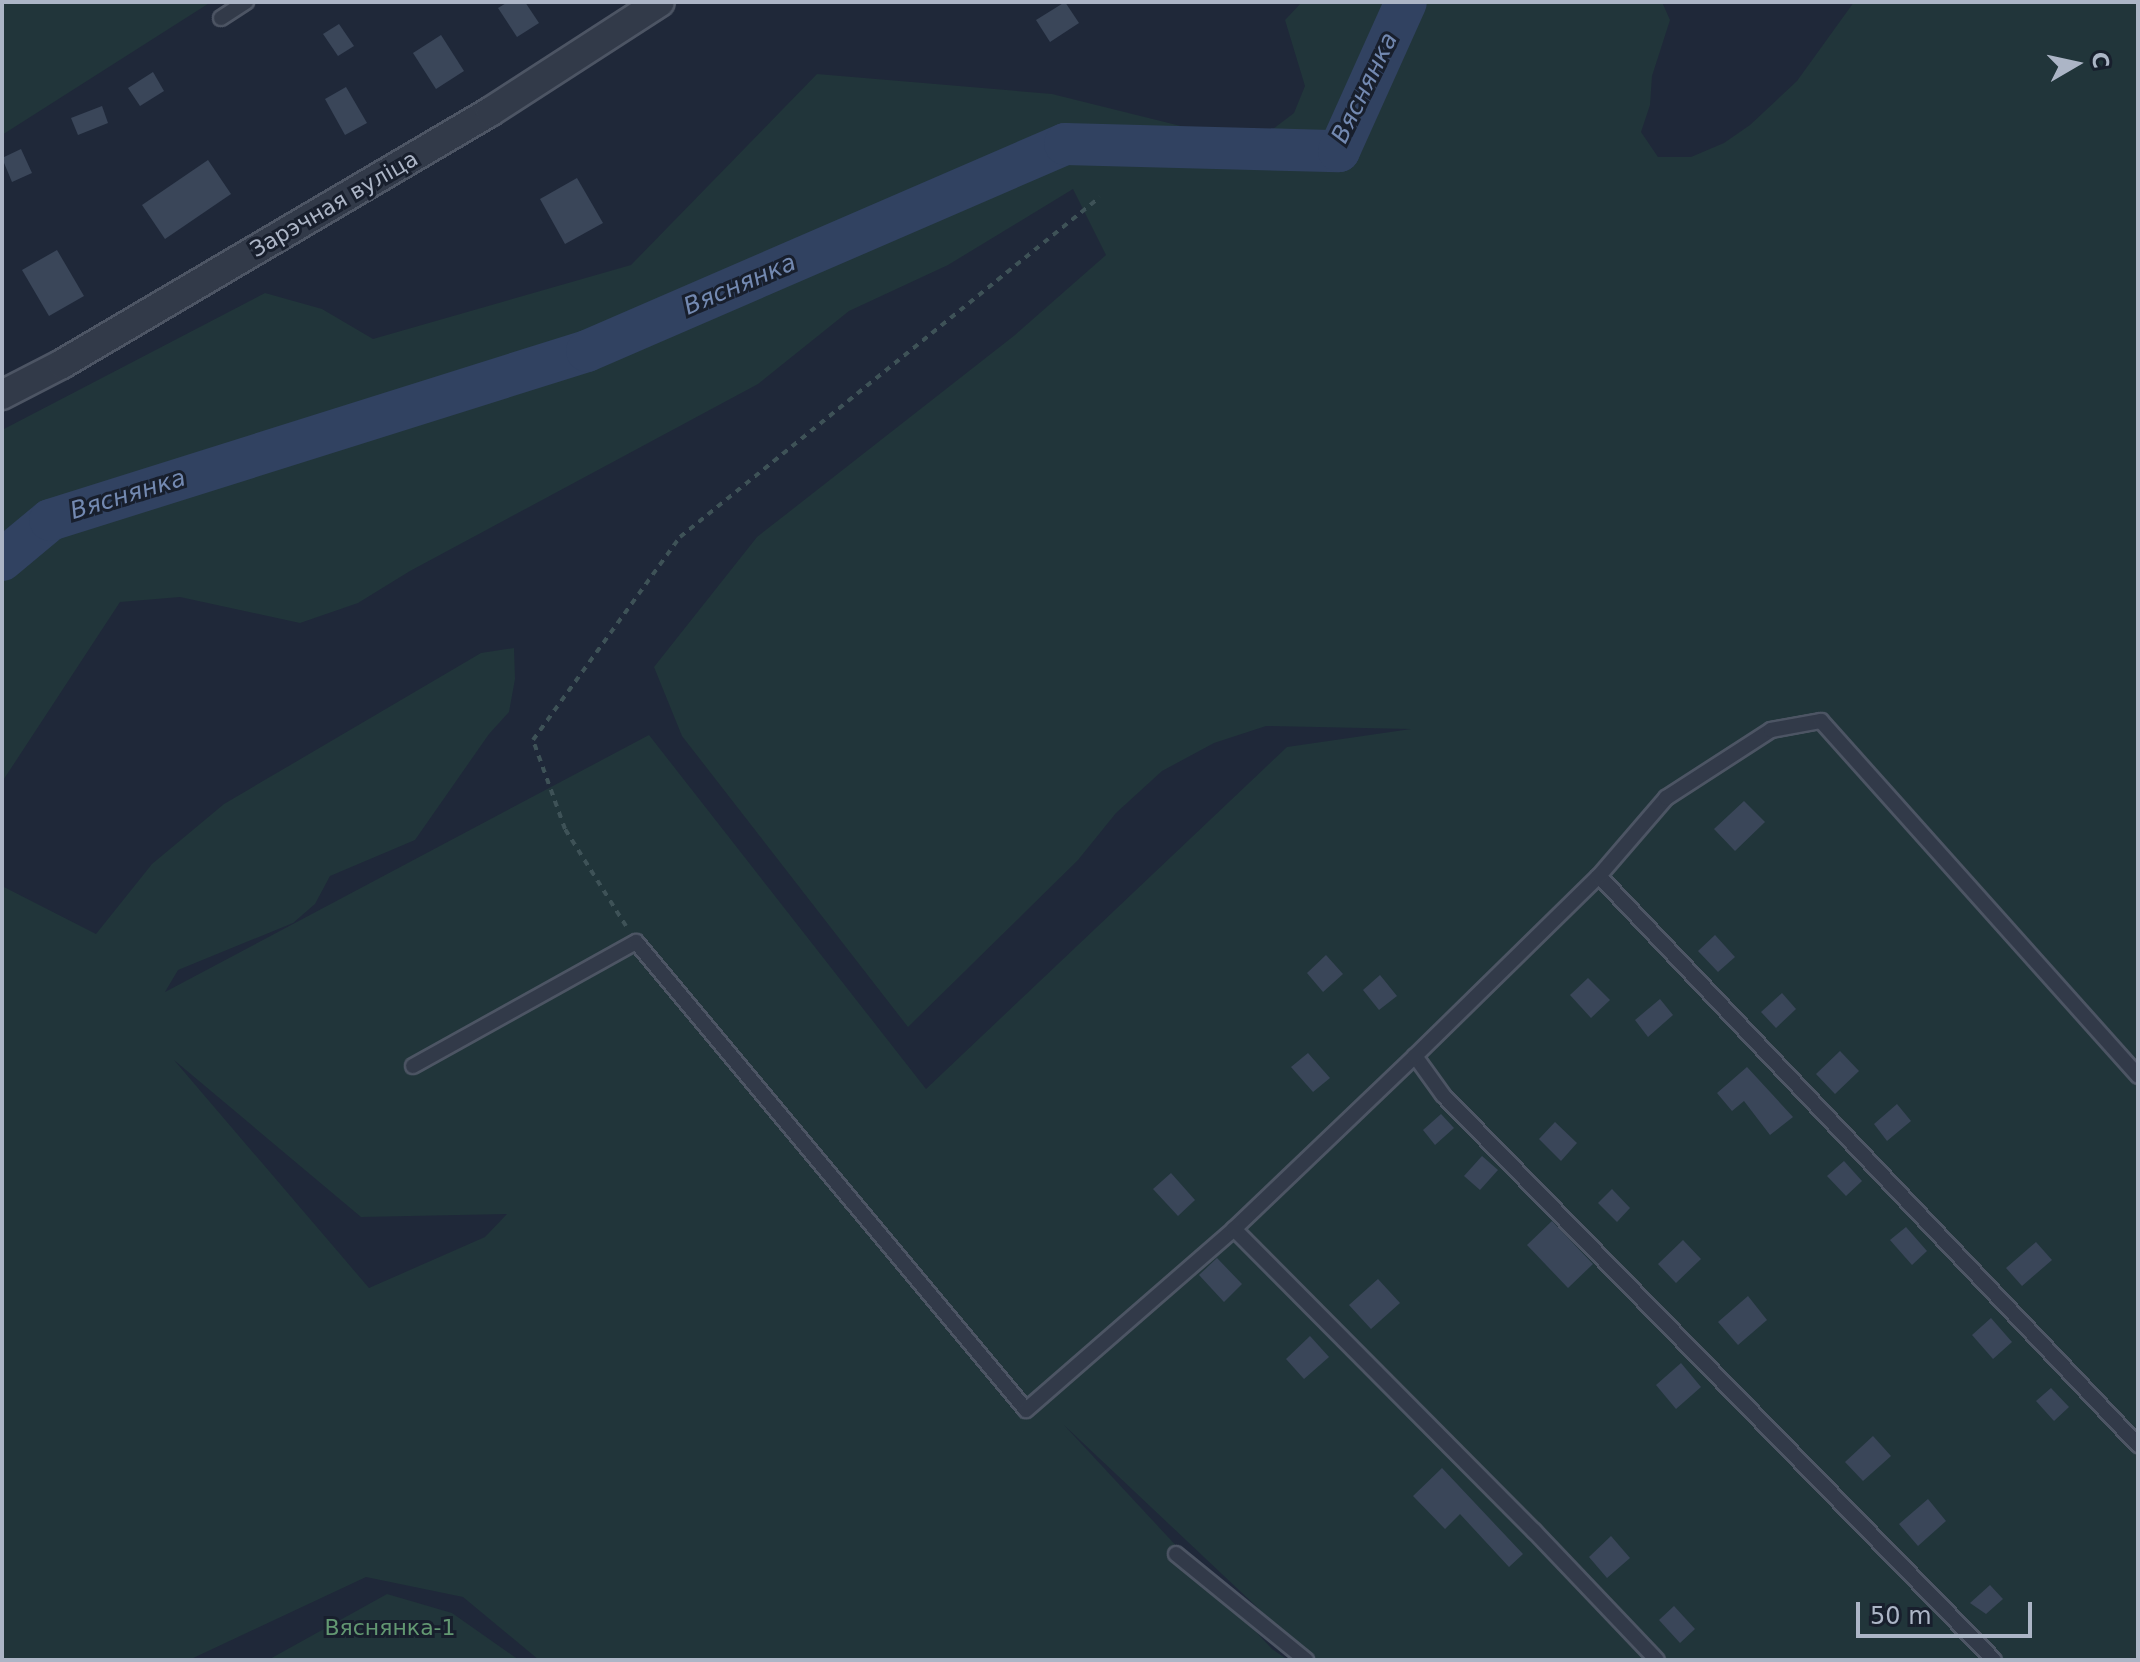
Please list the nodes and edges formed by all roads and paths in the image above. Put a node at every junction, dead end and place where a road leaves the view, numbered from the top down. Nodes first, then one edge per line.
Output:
1 (246, 2) edge
2 (660, 2) edge
3 (221, 18) dead end
4 (1100, 197) dead end
5 (2, 395) edge
6 (1599, 876) junction
7 (636, 942) junction
8 (1415, 1056) junction
9 (413, 1066) dead end
10 (2138, 1076) edge
11 (1234, 1229) junction
12 (2138, 1445) edge
13 (1176, 1554) dead end
14 (1306, 1660) edge
15 (1657, 1660) edge
16 (1994, 1660) edge

1 - 3 lane
2 - 5 street, Зарэчная вуліца
4 - 7 path
6 - 8 lane
6 - 10 lane
6 - 12 lane
7 - 9 lane
7 - 11 lane
8 - 11 lane
8 - 16 lane
11 - 15 lane
13 - 14 lane

